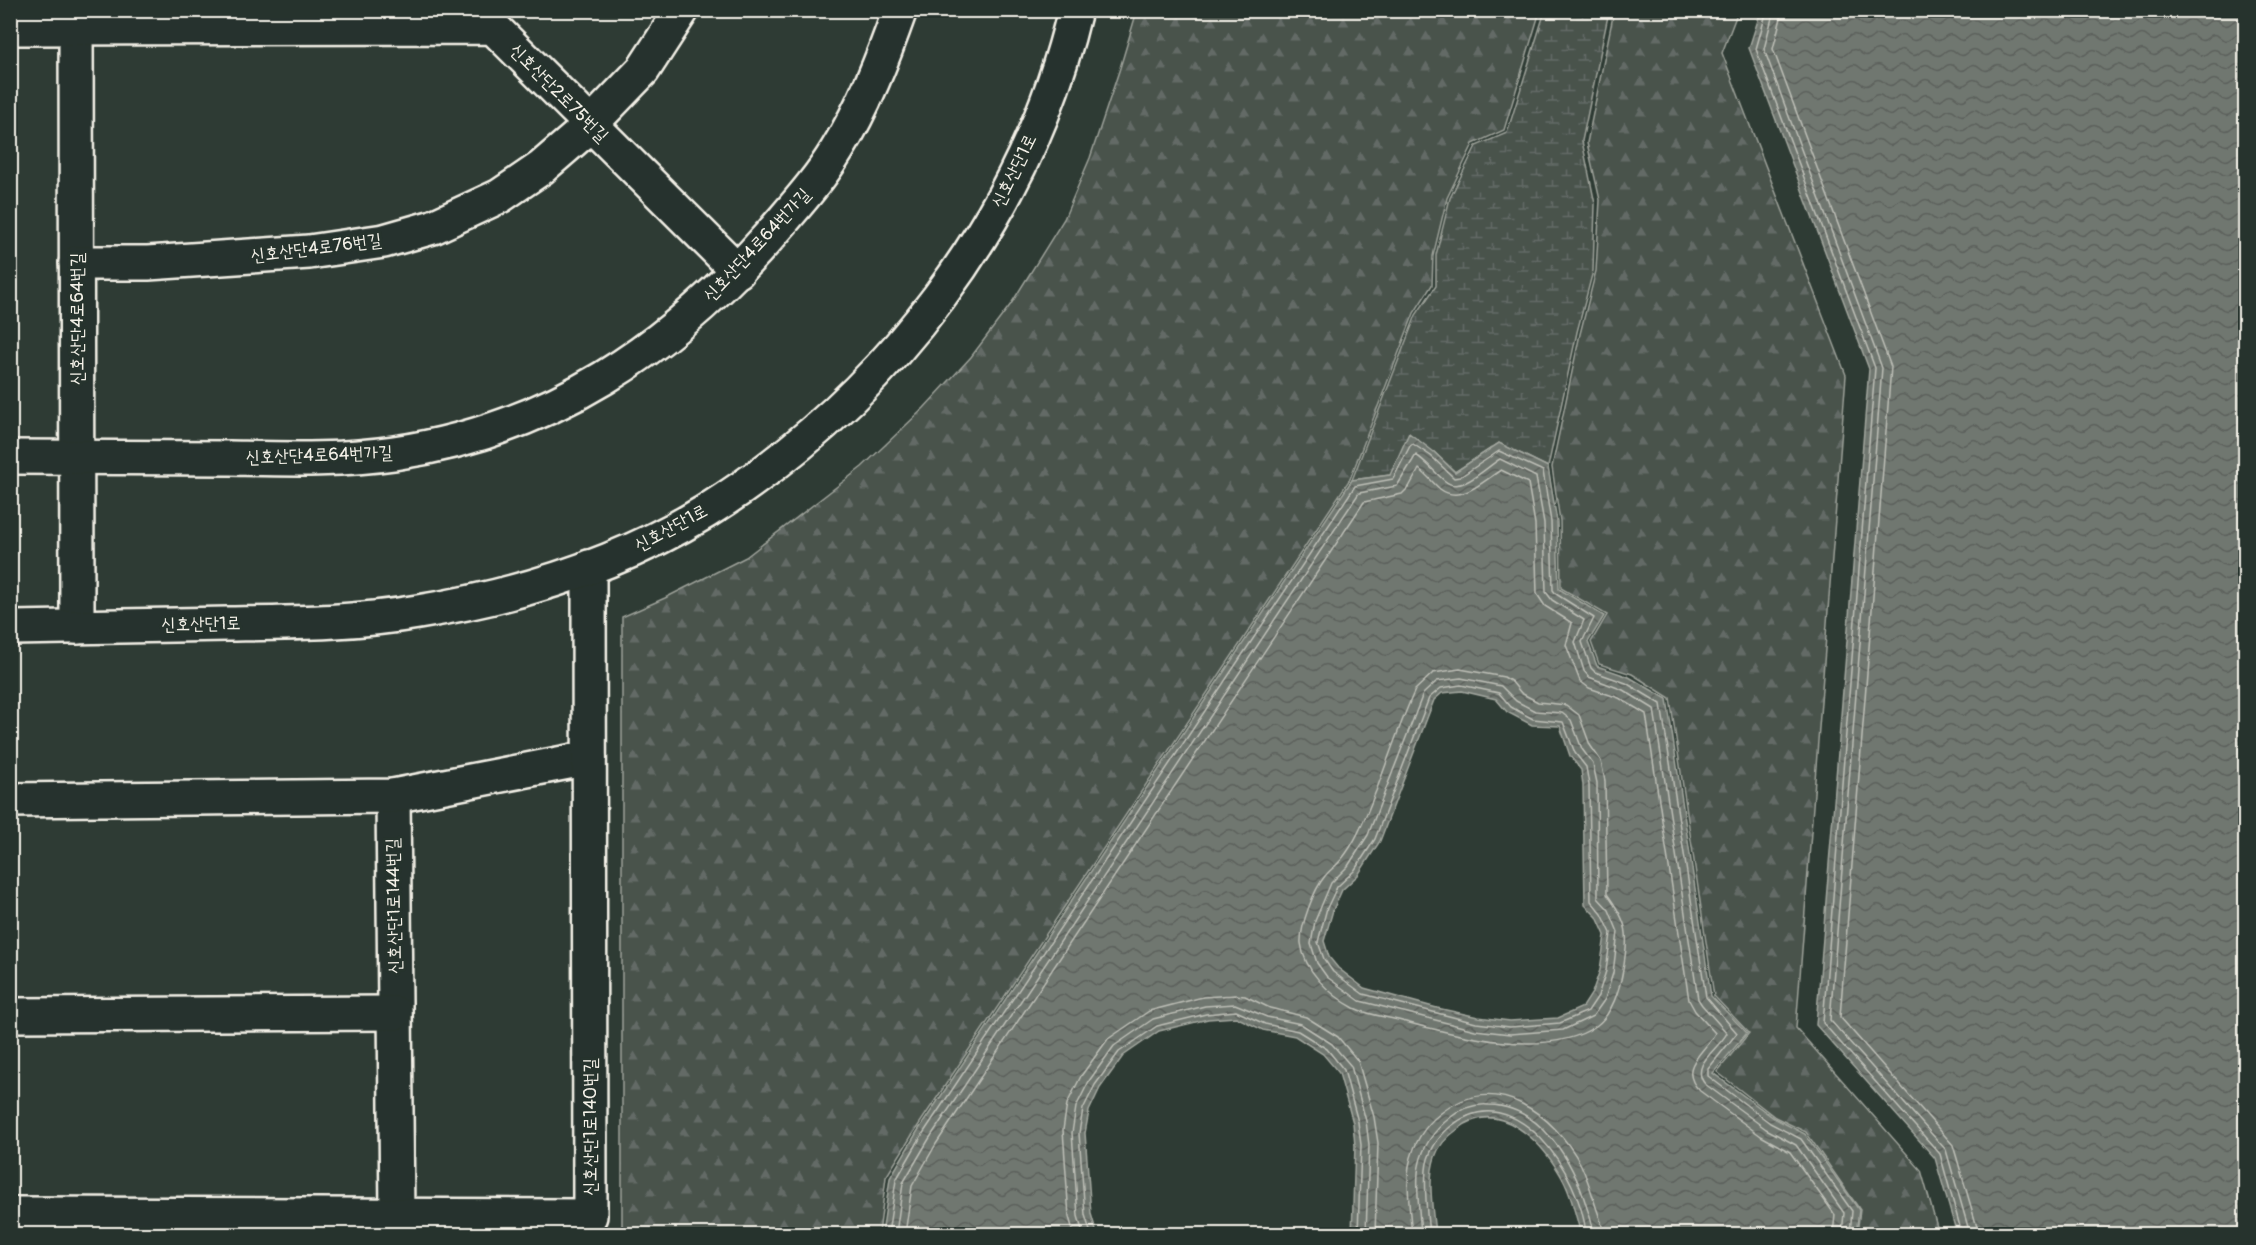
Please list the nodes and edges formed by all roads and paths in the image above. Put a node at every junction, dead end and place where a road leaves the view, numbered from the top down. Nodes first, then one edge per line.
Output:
1 (682, 10) edge
2 (900, 10) edge
3 (1075, 10) edge
4 (76, 19) edge
5 (293, 19) edge
6 (493, 19) edge
7 (10, 28) edge
8 (590, 124) junction
9 (76, 262) junction
10 (738, 271) junction
11 (10, 458) edge
12 (77, 458) junction
13 (590, 567) junction
14 (77, 627) junction
15 (10, 628) edge
16 (589, 758) junction
17 (393, 796) junction
18 (10, 800) edge
19 (395, 1013) junction
20 (10, 1015) edge
21 (10, 1214) edge
22 (397, 1215) junction

1 - 8 street, 신호산단4로76번길
2 - 10 street, 신호산단4로64번가길
3 - 13 street, 신호산단1로
4 - 5 street, 신호산단2로75번길
4 - 7 street, 신호산단2로75번길
4 - 9 street, 신호산단4로64번길
5 - 6 street, 신호산단2로75번길
6 - 8 street, 신호산단2로75번길
8 - 9 street, 신호산단4로76번길
8 - 10 street, 신호산단2로75번길
9 - 12 street, 신호산단4로64번길
10 - 12 street, 신호산단4로64번가길
11 - 12 street
12 - 14 street, 신호산단4로64번길
13 - 14 street, 신호산단1로
13 - 16 street, 신호산단1로140번길
14 - 15 street, 신호산단1로
16 - 17 street
16 - 22 street, 신호산단1로140번길
17 - 18 street
17 - 19 street, 신호산단1로144번길
19 - 20 street
19 - 22 street, 신호산단1로144번길
21 - 22 street, 신호산단1로140번길

